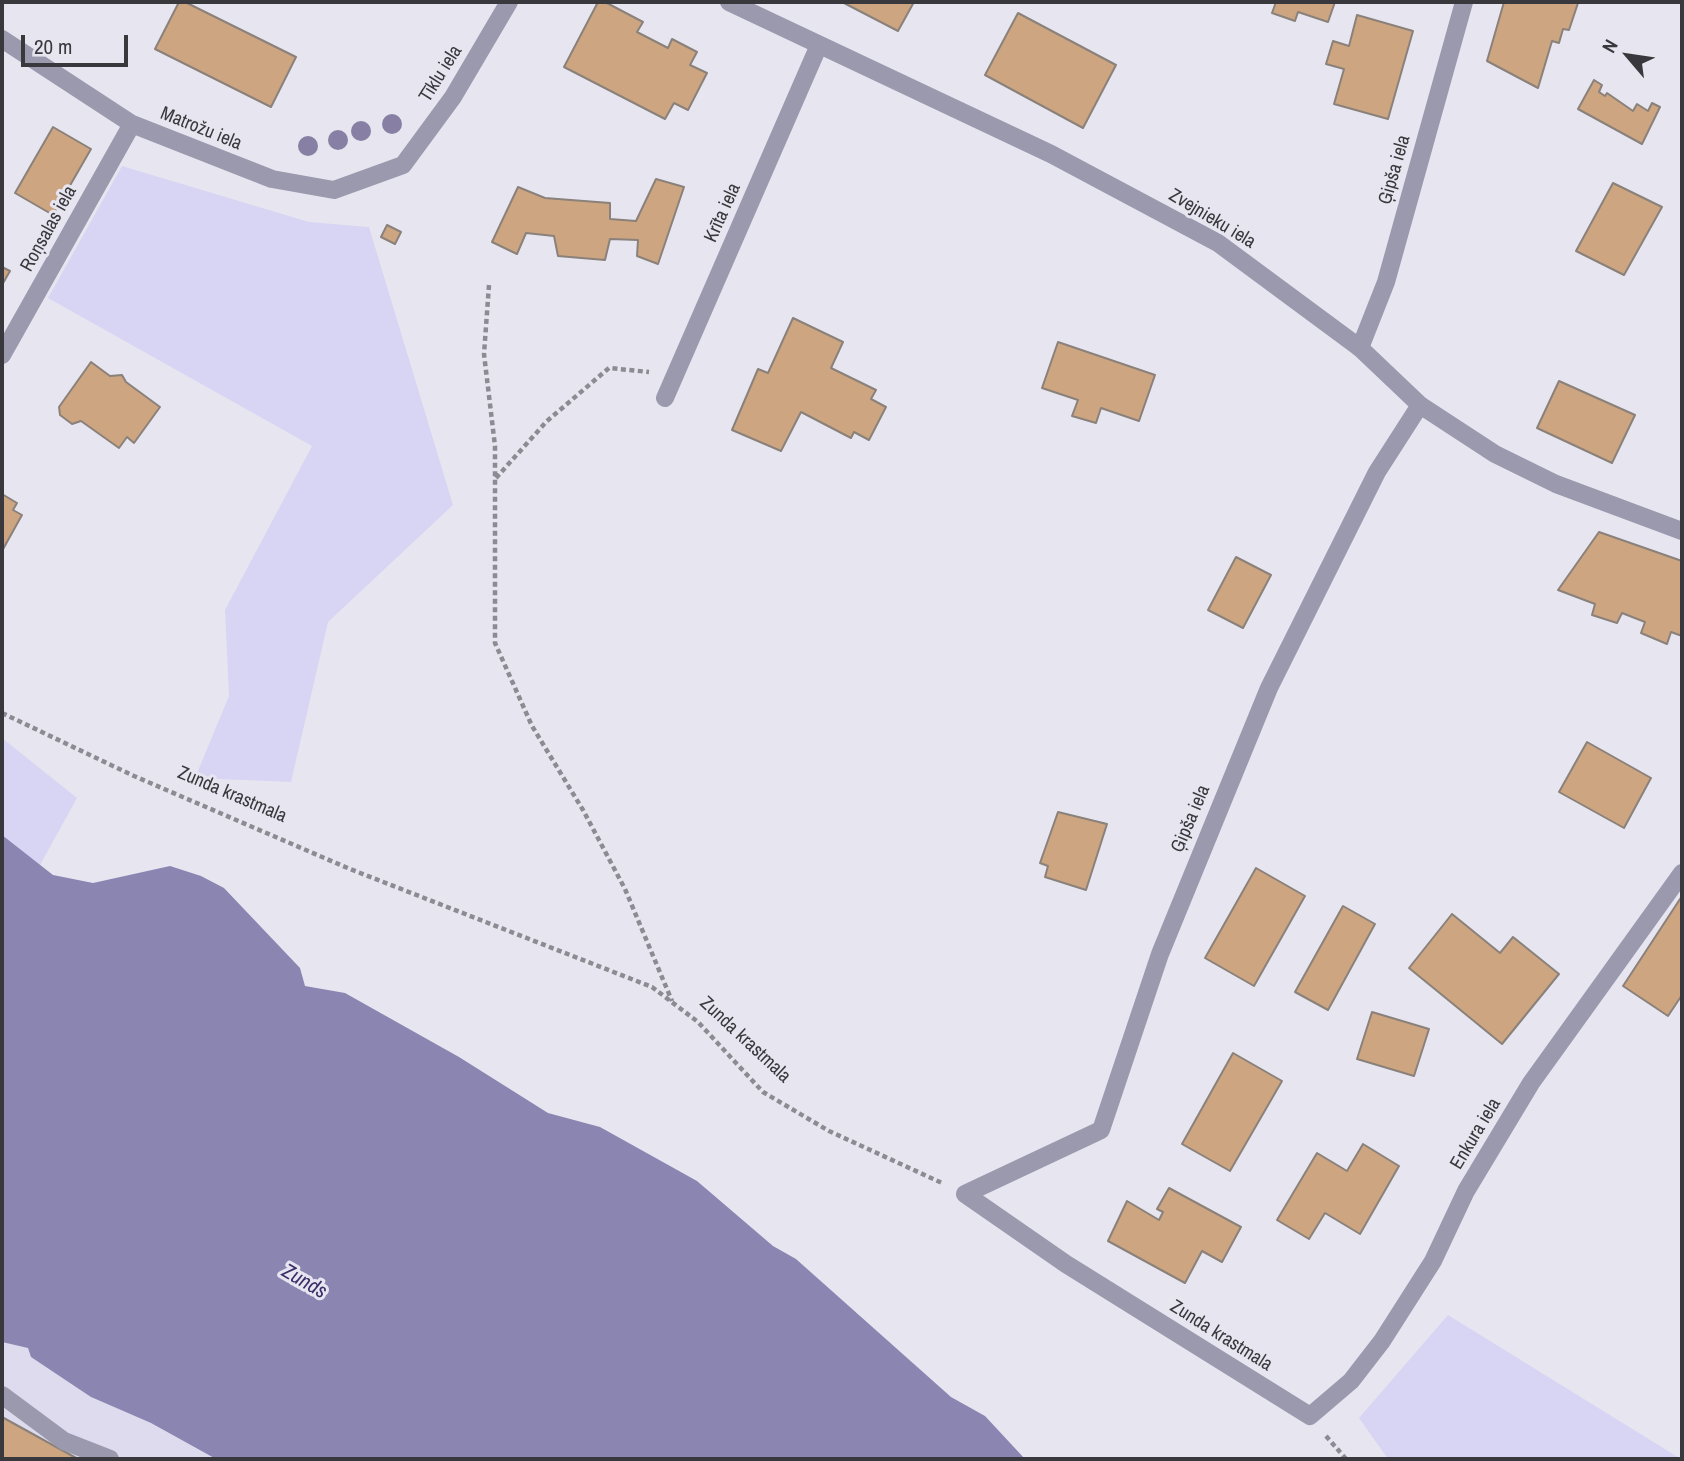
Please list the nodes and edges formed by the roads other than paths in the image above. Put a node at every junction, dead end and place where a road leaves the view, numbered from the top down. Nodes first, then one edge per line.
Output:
1 (509, 2) edge
2 (729, 2) edge
3 (1464, 2) edge
4 (2, 39) edge
5 (820, 45) junction
6 (132, 124) junction
7 (403, 165) joint
8 (1360, 348) junction
9 (2, 355) edge
10 (665, 398) dead end
11 (1420, 405) junction
12 (1682, 531) edge
13 (1682, 873) edge
14 (965, 1194) joint
15 (2, 1395) edge
16 (1310, 1416) joint
17 (110, 1459) edge

1 - 7 street, Tīklu iela
2 - 5 street, Zvejnieku iela
3 - 8 street, Ģipša iela
4 - 6 street, Matrožu iela
5 - 8 street, Zvejnieku iela
5 - 10 street, Krīta iela
6 - 7 street, Matrožu iela
6 - 9 street, Roņsalas iela
8 - 11 street, Zvejnieku iela
11 - 12 street, Zvejnieku iela
11 - 14 street, Ģipša iela
13 - 16 street, Enkura iela
14 - 16 street, Zunda krastmala
15 - 17 street

